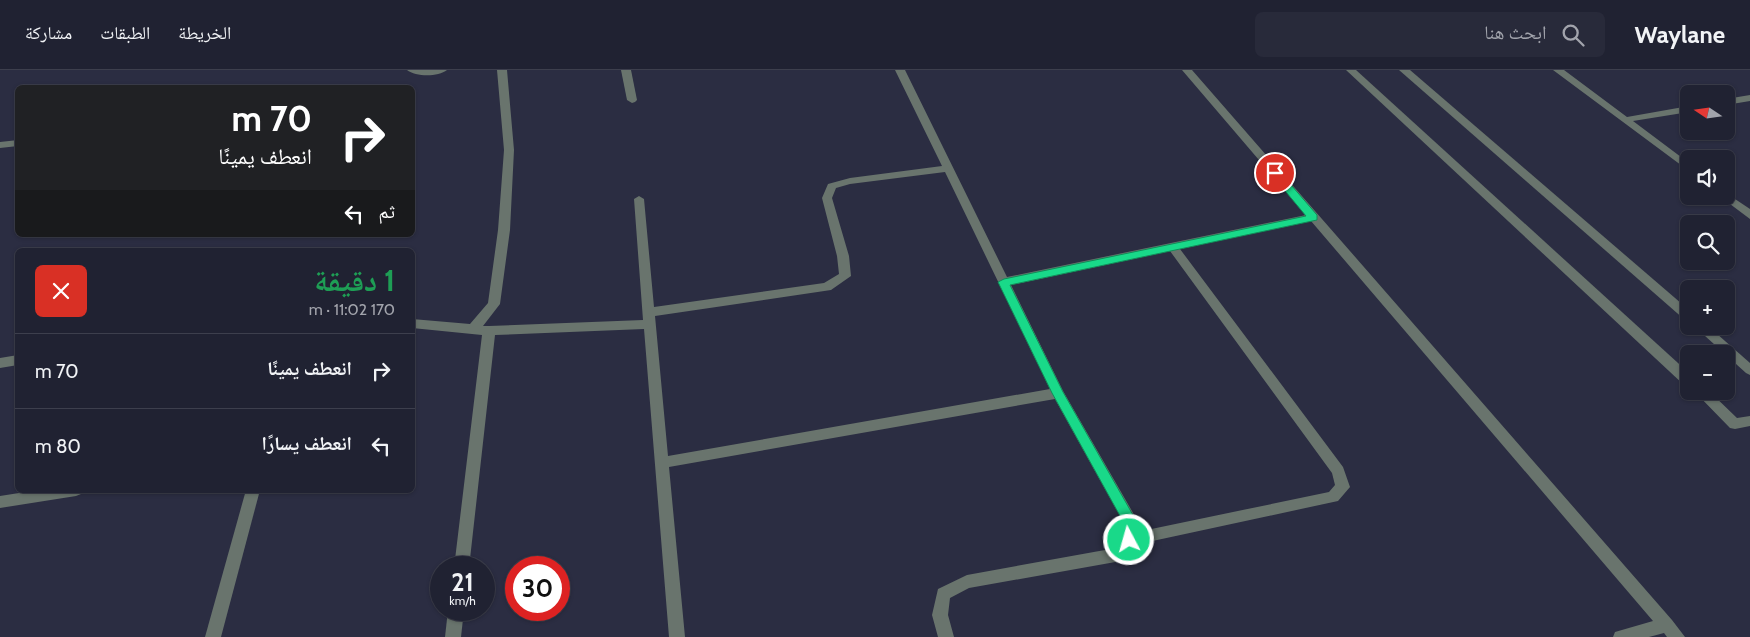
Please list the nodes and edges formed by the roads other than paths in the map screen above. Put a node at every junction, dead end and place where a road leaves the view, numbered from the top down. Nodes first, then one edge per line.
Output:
1 (412, 70) edge
2 (442, 70) edge
3 (502, 70) edge
4 (626, 70) edge
5 (900, 70) edge
6 (1187, 70) edge
7 (1351, 70) edge
8 (1404, 70) edge
9 (1558, 70) edge
10 (1750, 98) edge
11 (632, 100) dead end
12 (1735, 100) edge
13 (1680, 111) edge
14 (1624, 120) junction
15 (15, 143) edge
16 (0, 145) edge
17 (1680, 161) edge
18 (948, 168) junction
19 (639, 199) dead end
20 (1735, 203) edge
21 (1750, 215) edge
22 (1313, 217) junction
23 (1173, 247) junction
24 (1004, 282) junction
25 (1680, 309) edge
26 (649, 318) junction
27 (415, 323) edge
28 (473, 329) junction
29 (488, 331) junction
30 (1710, 335) edge
31 (15, 360) edge
32 (0, 363) edge
33 (1750, 370) edge
34 (1680, 373) edge
35 (1058, 393) junction
36 (1710, 400) edge
37 (1750, 421) edge
38 (662, 463) junction
39 (57, 493) edge
40 (252, 493) edge
41 (0, 502) edge
42 (1129, 540) junction
43 (462, 556) edge
44 (455, 621) edge
45 (1672, 631) edge
46 (213, 637) edge
47 (453, 637) edge
48 (677, 637) edge
49 (946, 637) edge
50 (1622, 637) edge

1 - 2 street
3 - 28 street
4 - 11 street
5 - 18 street
6 - 22 street
7 - 34 street
8 - 25 street
9 - 14 street
10 - 12 street
13 - 14 street
14 - 17 street
15 - 16 street
18 - 24 street
18 - 26 street
19 - 26 street
20 - 21 street
22 - 23 street
22 - 45 street
23 - 24 street
23 - 42 street
24 - 35 street
26 - 29 street
26 - 38 street
27 - 28 street
28 - 29 street
29 - 43 street
30 - 33 street
31 - 32 street
35 - 38 street
35 - 42 street
36 - 37 street
38 - 48 street
39 - 41 street
40 - 46 street
42 - 49 street
44 - 47 street
45 - 50 street

